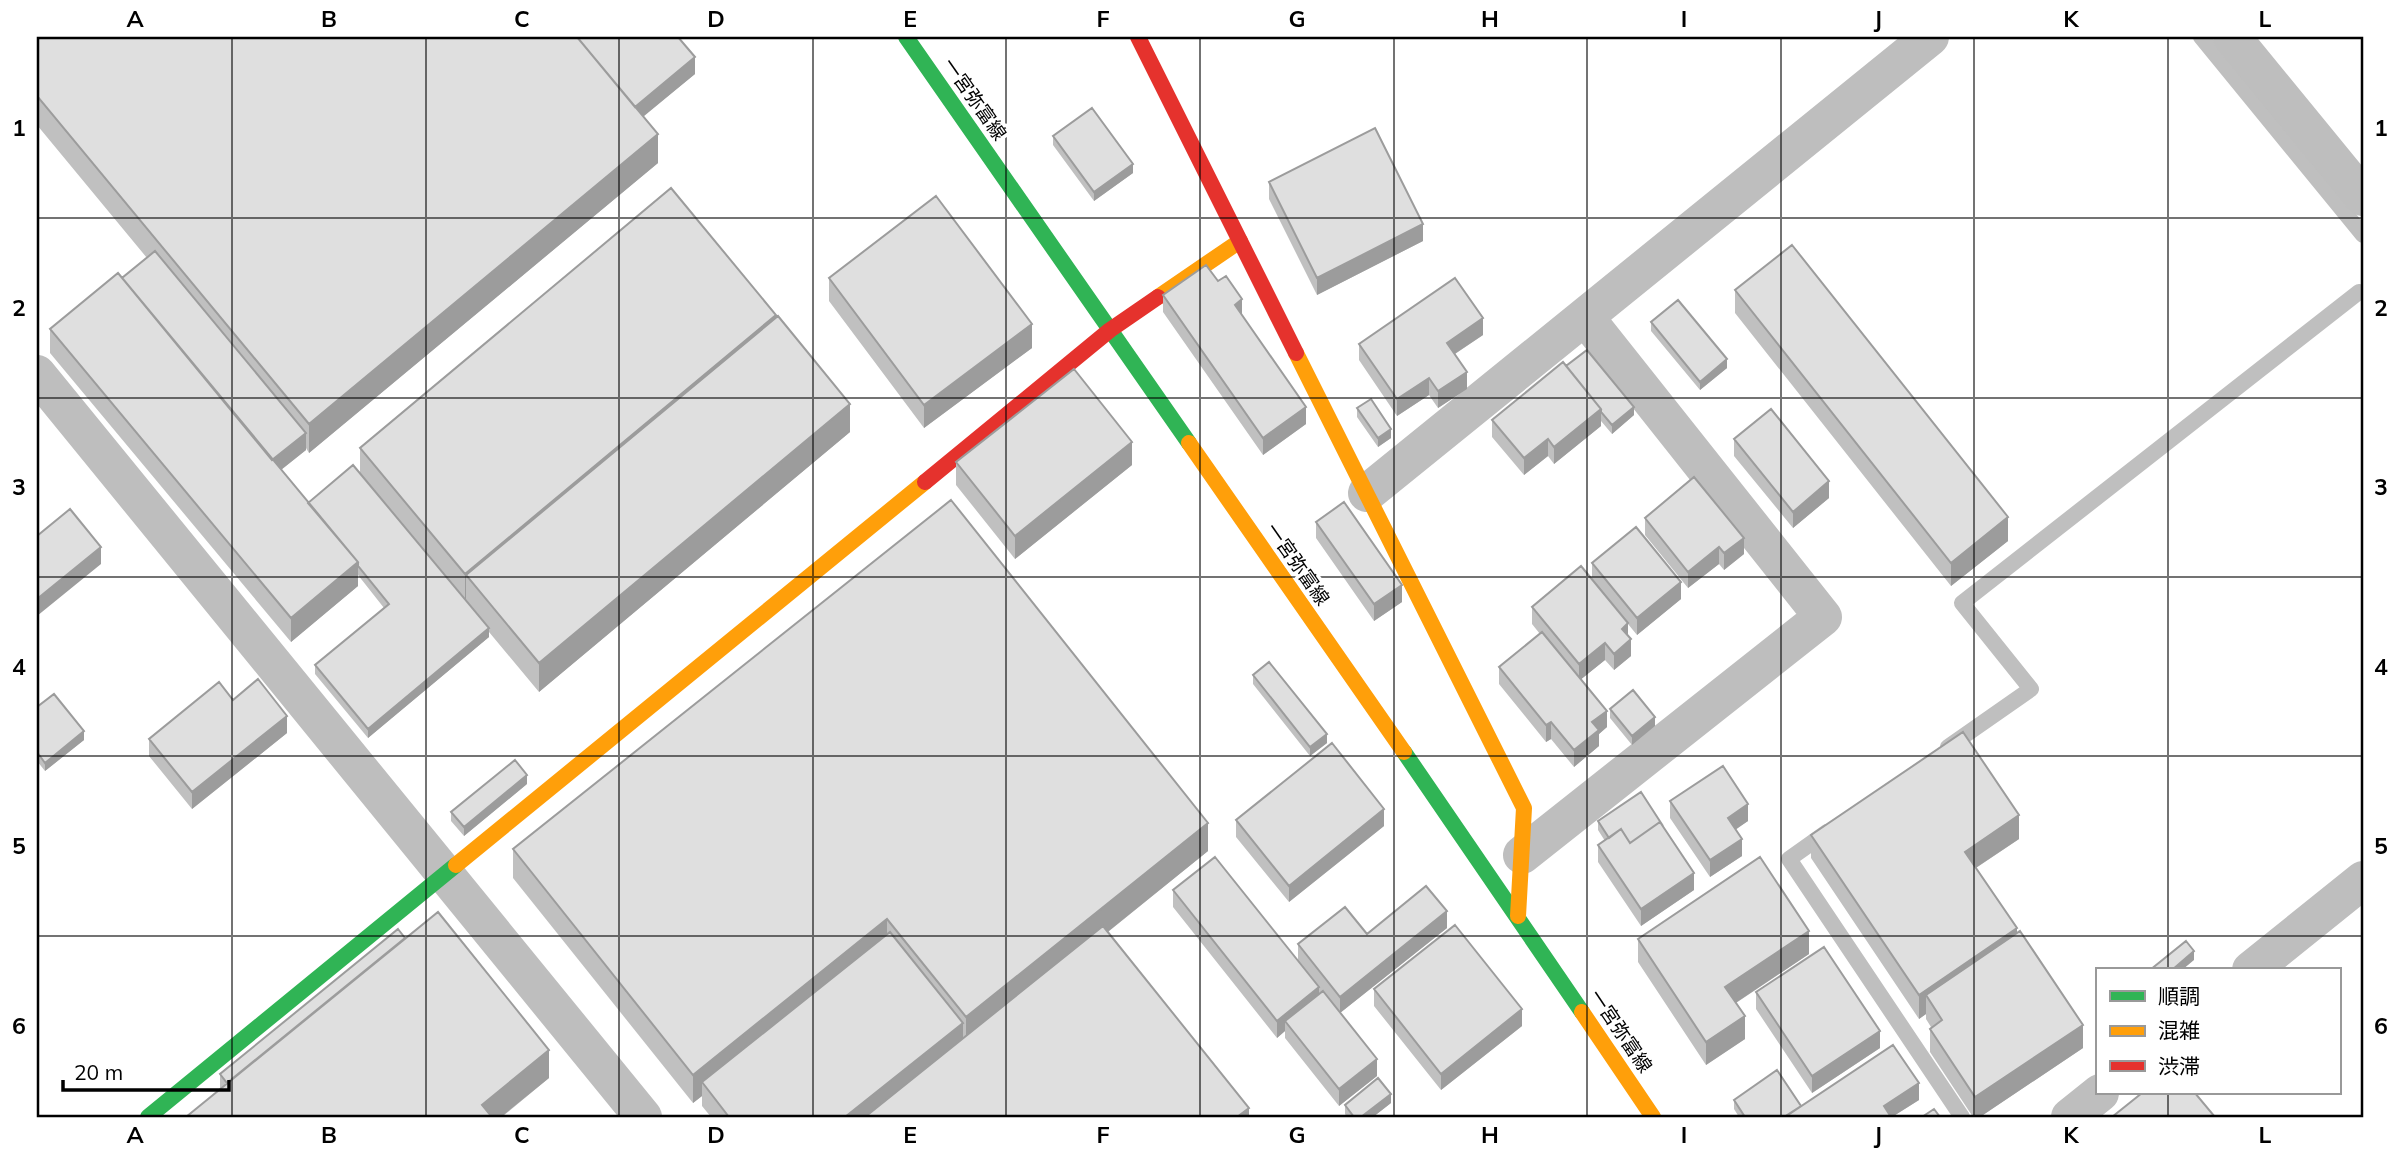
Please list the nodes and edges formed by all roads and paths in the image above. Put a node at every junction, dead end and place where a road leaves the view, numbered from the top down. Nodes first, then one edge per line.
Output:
1 (906, 37) edge
2 (1138, 37) edge
3 (1930, 37) edge
4 (2232, 37) edge
5 (2363, 197) edge
6 (1240, 241) junction
7 (1585, 317) junction
8 (1110, 330) junction
9 (37, 374) edge
10 (1367, 493) junction
11 (1522, 855) junction
12 (444, 874) junction
13 (2363, 880) edge
14 (1518, 916) junction
15 (2253, 968) edge
16 (2099, 1094) edge
17 (1643, 1113) edge
18 (148, 1117) edge
19 (643, 1117) edge
20 (2070, 1117) edge

1 - 8 street, 一宮弥富線
2 - 6 street
3 - 7 street
4 - 5 street
6 - 8 street
6 - 10 street
7 - 10 street
7 - 11 street
8 - 12 street
8 - 14 street, 一宮弥富線
9 - 12 street
10 - 11 street
11 - 14 street
12 - 18 street
12 - 19 street
13 - 15 street
14 - 17 street, 一宮弥富線
16 - 20 street

